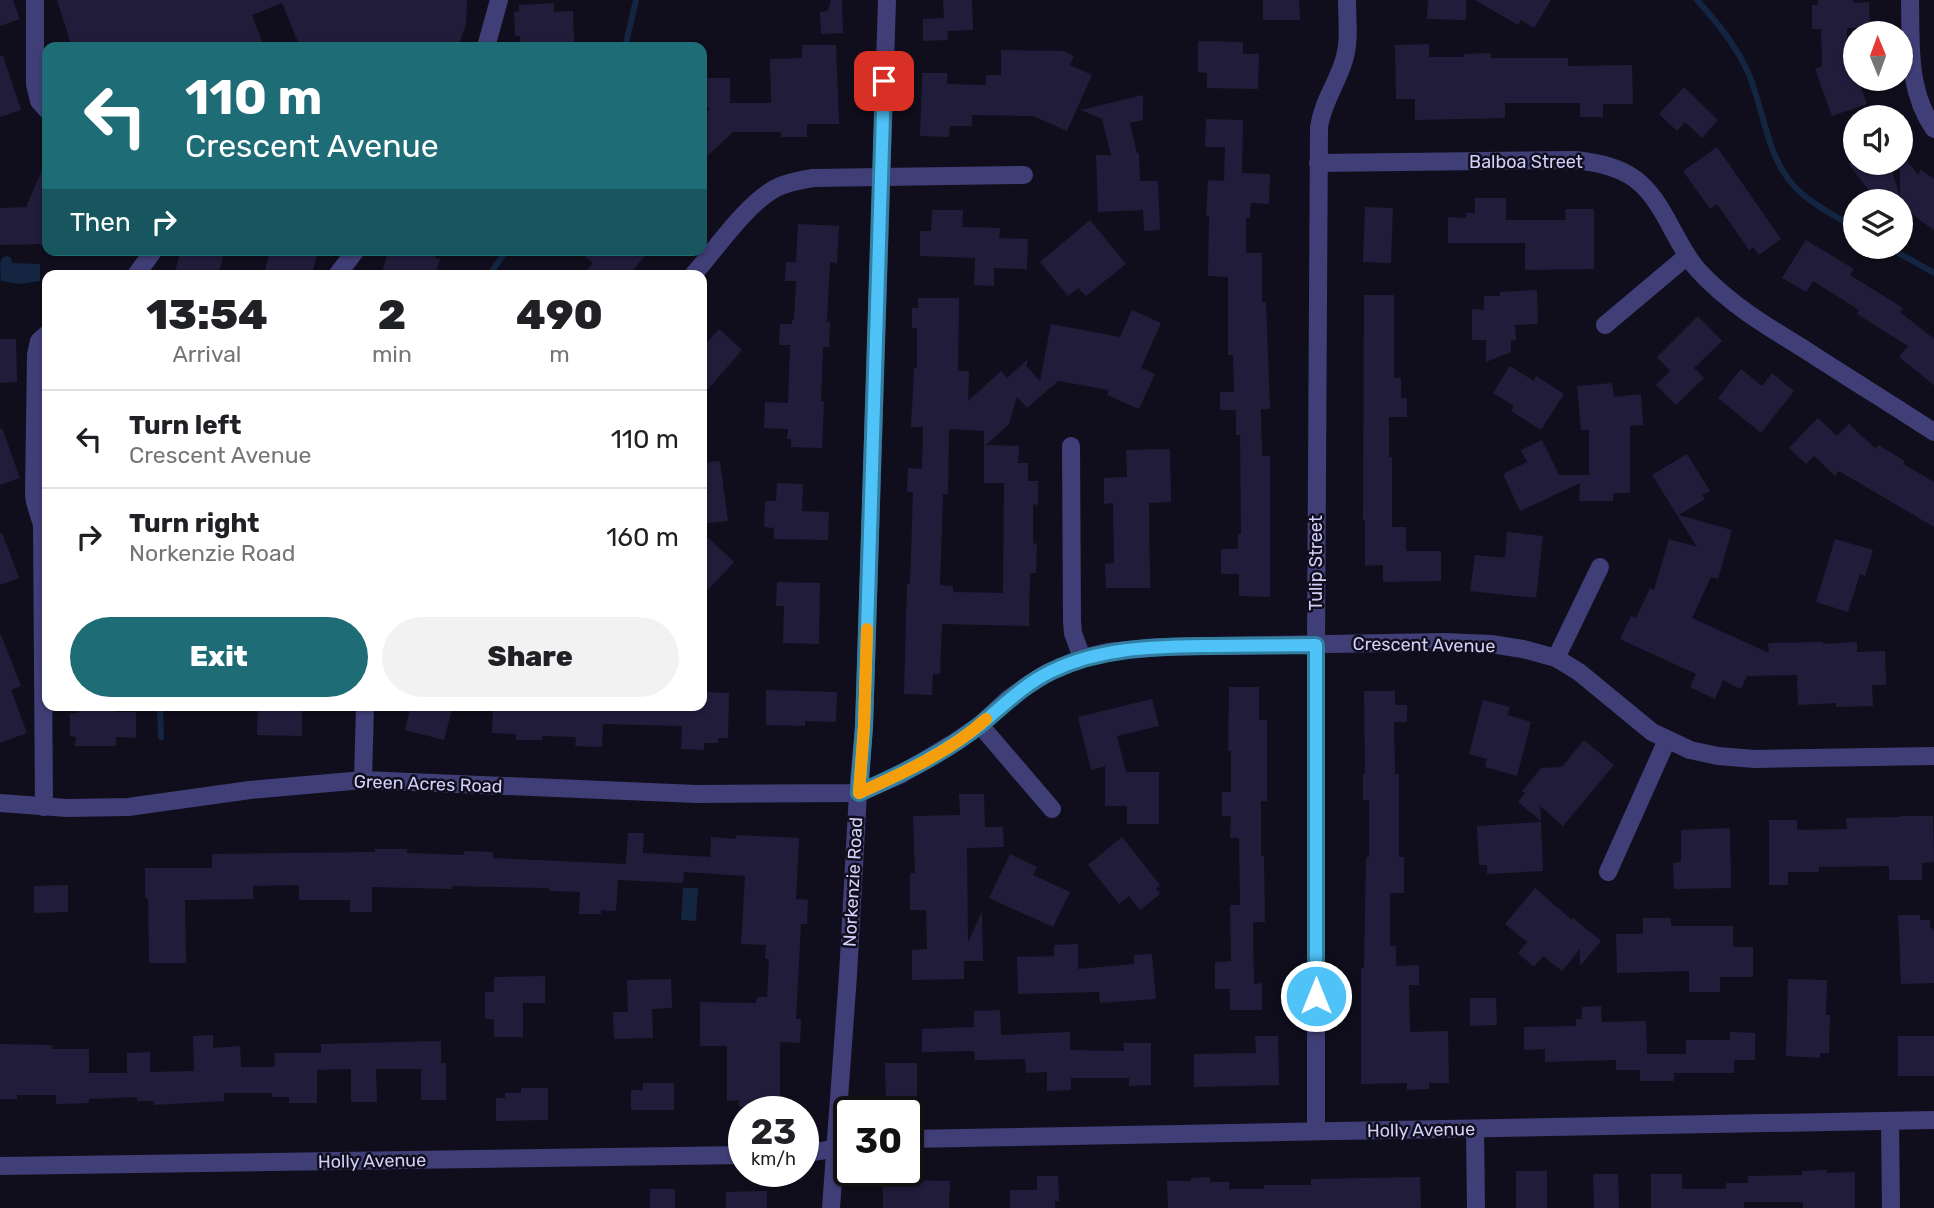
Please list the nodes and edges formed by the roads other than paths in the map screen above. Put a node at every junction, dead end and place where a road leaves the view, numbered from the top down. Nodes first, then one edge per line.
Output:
1 (35, 0) edge
2 (499, 0) edge
3 (887, 0) edge
4 (1347, 0) edge
5 (1910, 0) edge
6 (487, 42) edge
7 (42, 104) edge
8 (1934, 129) edge
9 (1318, 163) junction
10 (1024, 175) dead end
11 (881, 177) junction
12 (351, 256) edge
13 (1687, 256) junction
14 (341, 270) edge
15 (698, 270) edge
16 (1605, 325) dead end
17 (42, 338) edge
18 (1934, 432) edge
19 (1071, 446) dead end
20 (42, 528) edge
21 (1600, 567) dead end
22 (1316, 645) junction
23 (1556, 658) junction
24 (1082, 659) junction
25 (44, 711) edge
26 (365, 711) edge
27 (980, 725) junction
28 (1667, 740) junction
29 (1934, 756) edge
30 (363, 780) junction
31 (859, 793) junction
32 (0, 803) edge
33 (44, 807) junction
34 (1052, 809) dead end
35 (1608, 872) dead end
36 (843, 1096) edge
37 (1934, 1120) edge
38 (1889, 1121) junction
39 (1475, 1129) junction
40 (1316, 1131) junction
41 (924, 1139) edge
42 (728, 1155) edge
43 (0, 1166) edge
44 (834, 1187) edge
45 (831, 1208) edge
46 (1476, 1208) edge
47 (1891, 1208) edge

1 - 7 street
2 - 6 street
3 - 11 street, Norkenzie Road
4 - 9 street, Tulip Street
5 - 8 street
9 - 13 street, Balboa Street
9 - 22 street, Tulip Street
10 - 11 street
11 - 15 street
11 - 31 street, Norkenzie Road
12 - 14 street
13 - 16 street
13 - 18 street, Balboa Street
17 - 20 street
19 - 24 street
21 - 23 street
22 - 23 street, Crescent Avenue
22 - 24 street, Crescent Avenue
22 - 40 street, Tulip Street
23 - 28 street, Crescent Avenue
24 - 27 street, Crescent Avenue
25 - 33 street
26 - 30 street
27 - 31 street, Crescent Avenue
27 - 34 street
28 - 29 street, Crescent Avenue
28 - 35 street
30 - 31 street, Green Acres Road
30 - 33 street, Green Acres Road
31 - 36 street, Norkenzie Road
32 - 33 street, Green Acres Road
37 - 38 street, Holly Avenue
38 - 39 street, Holly Avenue
38 - 47 street
39 - 40 street, Holly Avenue
39 - 46 street
40 - 41 street, Holly Avenue
42 - 43 street, Holly Avenue
44 - 45 street, Norkenzie Road

